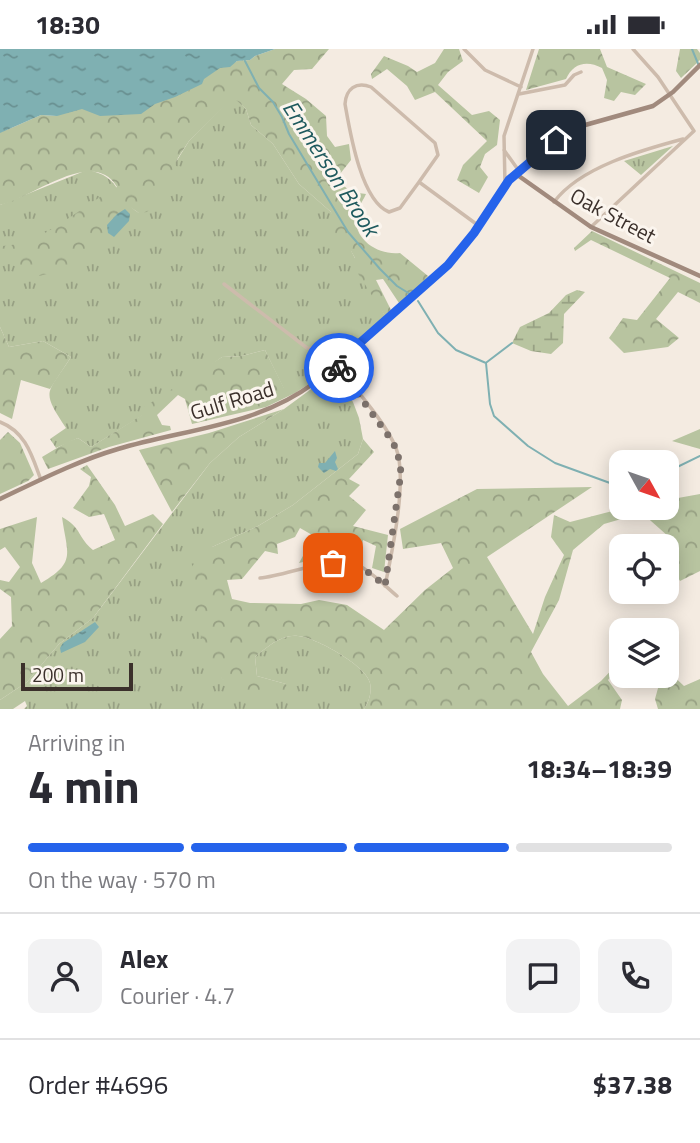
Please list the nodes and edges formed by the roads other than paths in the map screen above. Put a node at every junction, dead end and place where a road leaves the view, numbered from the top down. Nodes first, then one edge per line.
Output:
1 (464, 49) edge
2 (533, 49) edge
3 (633, 49) edge
4 (700, 65) edge
5 (581, 72) dead end
6 (521, 87) junction
7 (519, 93) junction
8 (669, 95) junction
9 (685, 139) junction
10 (504, 150) junction
11 (517, 173) junction
12 (419, 182) junction
13 (505, 185) junction
14 (554, 202) junction
15 (479, 226) junction
16 (591, 227) junction
17 (700, 276) edge
18 (224, 284) dead end
19 (350, 352) junction
20 (336, 364) junction
21 (0, 422) edge
22 (41, 480) junction
23 (0, 499) edge
24 (260, 578) dead end
25 (385, 586) junction
26 (397, 596) dead end

1 - 6 street
2 - 6 street
3 - 8 street
4 - 8 street, Gulf Road
5 - 7 street
6 - 7 street
7 - 10 street
8 - 9 street
8 - 11 street, Gulf Road
9 - 14 street
9 - 16 street
10 - 11 street
10 - 13 street
11 - 13 street, Gulf Road
11 - 14 street, Oak Street
12 - 12 street
12 - 15 street
13 - 15 street, Gulf Road
14 - 16 street, Oak Street
15 - 19 street, Gulf Road
16 - 17 street, Oak Street
18 - 19 street
19 - 20 street, Gulf Road
20 - 22 street, Gulf Road
20 - 25 street
21 - 22 street
22 - 23 street, Gulf Road
24 - 25 street
25 - 26 street

